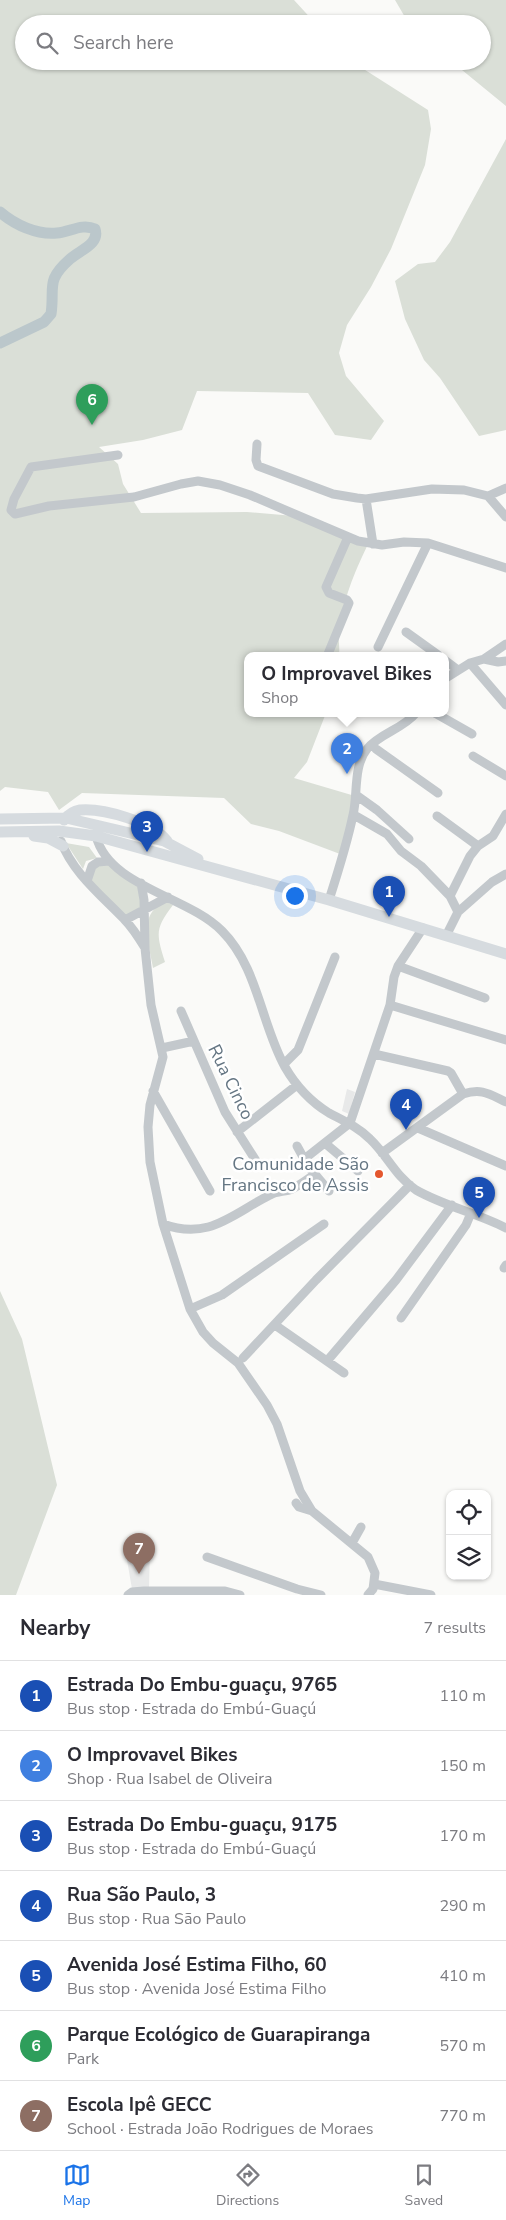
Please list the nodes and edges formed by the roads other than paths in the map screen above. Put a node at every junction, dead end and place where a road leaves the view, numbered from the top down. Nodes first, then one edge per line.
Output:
1 (257, 444) dead end
2 (118, 455) dead end
3 (506, 488) edge
4 (488, 496) junction
5 (366, 499) junction
6 (506, 517) edge
7 (348, 537) junction
8 (428, 543) junction
9 (373, 544) junction
10 (506, 568) edge
11 (406, 632) dead end
12 (506, 644) edge
13 (378, 647) dead end
14 (329, 652) edge
15 (434, 652) edge
16 (492, 653) junction
17 (484, 659) junction
18 (502, 661) edge
19 (449, 663) edge
20 (470, 663) junction
21 (458, 670) junction
22 (506, 670) edge
23 (449, 676) edge
24 (506, 705) edge
25 (412, 717) edge
26 (442, 717) edge
27 (472, 734) dead end
28 (373, 748) junction
29 (473, 756) dead end
30 (506, 776) edge
31 (438, 793) dead end
32 (356, 795) junction
33 (506, 814) edge
34 (354, 815) junction
35 (437, 816) dead end
36 (66, 818) junction
37 (0, 819) edge
38 (95, 824) junction
39 (59, 831) junction
40 (0, 833) edge
41 (96, 836) junction
42 (409, 839) dead end
43 (168, 842) junction
44 (63, 846) junction
45 (478, 846) junction
46 (109, 862) junction
47 (215, 868) junction
48 (506, 874) edge
49 (87, 882) junction
50 (140, 883) junction
51 (450, 896) junction
52 (168, 897) junction
53 (329, 900) junction
54 (145, 909) junction
55 (458, 912) junction
56 (125, 920) junction
57 (422, 928) junction
58 (446, 936) junction
59 (145, 948) junction
60 (506, 954) edge
61 (335, 957) dead end
62 (398, 966) junction
63 (485, 998) dead end
64 (390, 1005) junction
65 (181, 1011) dead end
66 (506, 1040) edge
67 (194, 1042) junction
68 (162, 1048) junction
69 (374, 1054) junction
70 (284, 1064) junction
71 (297, 1086) junction
72 (153, 1091) junction
73 (463, 1094) junction
74 (506, 1102) edge
75 (350, 1123) junction
76 (418, 1128) junction
77 (237, 1132) junction
78 (326, 1144) junction
79 (296, 1146) dead end
80 (382, 1153) junction
81 (303, 1160) junction
82 (258, 1164) dead end
83 (506, 1166) edge
84 (358, 1171) dead end
85 (315, 1174) junction
86 (410, 1185) junction
87 (210, 1191) dead end
88 (329, 1191) dead end
89 (452, 1205) junction
90 (471, 1213) junction
91 (163, 1224) junction
92 (324, 1224) dead end
93 (506, 1228) edge
94 (190, 1309) junction
95 (402, 1318) dead end
96 (275, 1325) junction
97 (243, 1358) dead end
98 (327, 1361) junction
99 (344, 1373) dead end
100 (296, 1503) dead end
101 (312, 1511) junction
102 (360, 1526) dead end
103 (352, 1543) junction
104 (207, 1557) dead end
105 (374, 1584) junction
106 (187, 1593) edge
107 (128, 1595) edge
108 (240, 1595) edge
109 (321, 1595) edge
110 (368, 1595) edge
111 (431, 1595) edge

1 - 5 street
2 - 7 street
3 - 4 street
4 - 5 street
4 - 6 street
5 - 9 street
7 - 9 street
7 - 14 street
8 - 9 street
8 - 10 street
8 - 13 street
11 - 15 street
12 - 16 street
16 - 17 street
16 - 18 street
17 - 18 street
17 - 20 street
18 - 22 street
19 - 21 street
20 - 21 street
20 - 24 street
21 - 23 street
25 - 28 street
26 - 27 street
28 - 31 street
28 - 32 street
29 - 30 street
32 - 34 street
32 - 42 street
33 - 45 street
34 - 51 street
34 - 53 street
35 - 45 street
36 - 37 main road
36 - 38 main road
36 - 39 main road
36 - 43 main road
38 - 41 main road
38 - 43 main road
39 - 40 main road
39 - 41 main road
39 - 44 street
40 - 44 main road
41 - 46 street
41 - 47 main road
43 - 47 main road
44 - 49 street
45 - 51 street
46 - 49 street
46 - 50 street
47 - 53 main road
48 - 55 street
49 - 56 street
50 - 52 street
50 - 54 street
51 - 55 street
52 - 54 street
52 - 70 street
53 - 57 main road
54 - 56 street
54 - 59 street
55 - 58 street
56 - 59 street
57 - 58 main road
57 - 62 street
58 - 60 main road
59 - 68 street
61 - 70 street
62 - 63 street
62 - 64 street
64 - 66 street
64 - 69 street
65 - 67 street, Rua Cinco
67 - 68 street
67 - 77 street, Rua Cinco
68 - 72 street
69 - 73 street
69 - 75 street
70 - 71 street
71 - 75 street
71 - 77 street
72 - 87 street
72 - 91 street
73 - 74 street
73 - 76 street
75 - 78 street
75 - 80 street
76 - 80 street
76 - 83 street
77 - 82 street, Rua Cinco
78 - 81 street
78 - 84 street
79 - 81 street
80 - 86 street
81 - 85 street
85 - 88 street
85 - 91 street
86 - 89 street
86 - 96 street
89 - 90 street
89 - 98 street
90 - 93 street
90 - 95 street
91 - 94 street
92 - 94 street
94 - 101 street
96 - 97 street
96 - 98 street
98 - 99 street
100 - 101 street
101 - 103 street
102 - 103 street
103 - 105 street
104 - 109 street
105 - 110 street
105 - 111 street
106 - 107 street
106 - 108 street

